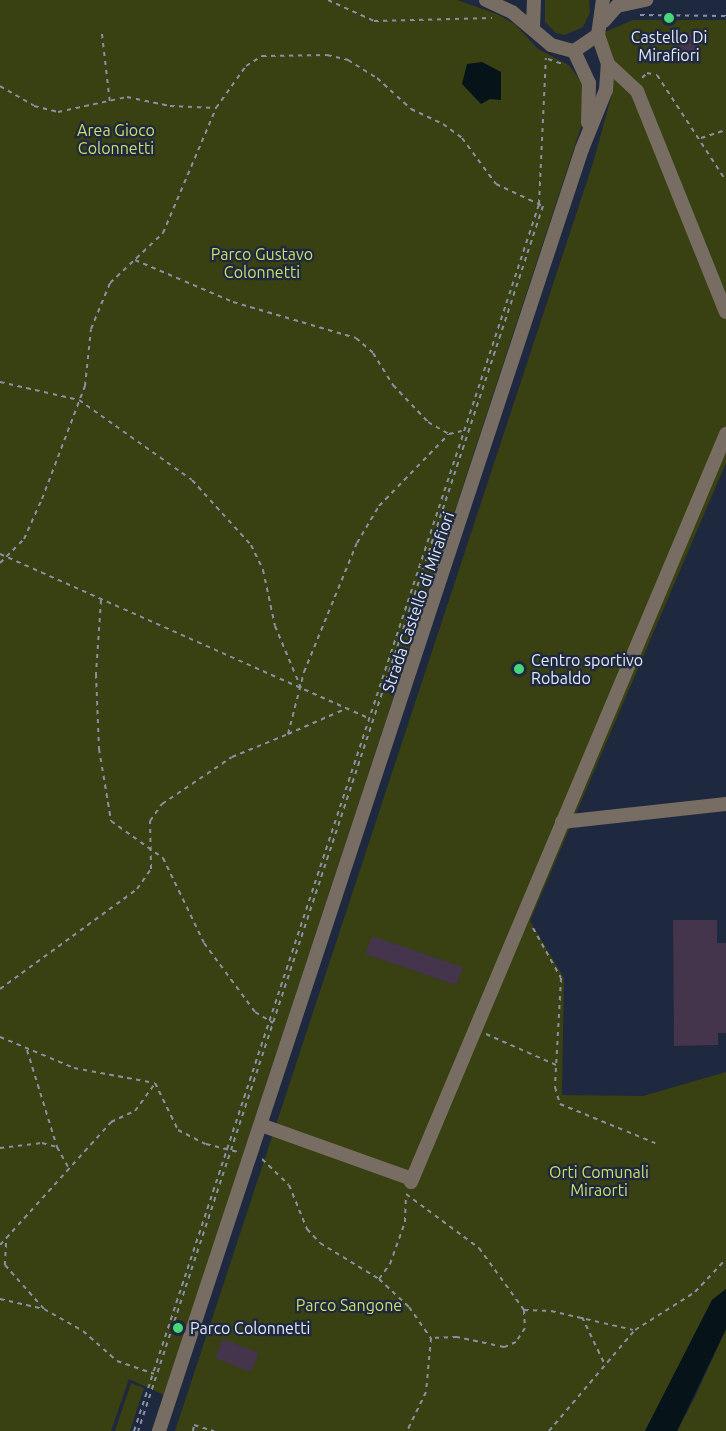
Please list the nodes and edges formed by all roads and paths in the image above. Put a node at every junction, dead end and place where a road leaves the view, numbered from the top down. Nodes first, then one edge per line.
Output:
1 (328, 0) edge
2 (486, 0) edge
3 (534, 0) edge
4 (603, 0) edge
5 (639, 0) edge
6 (646, 0) edge
7 (726, 16) edge
8 (498, 18) dead end
9 (604, 21) junction
10 (533, 28) junction
11 (102, 34) dead end
12 (598, 35) junction
13 (574, 51) junction
14 (543, 55) dead end
15 (548, 59) junction
16 (608, 64) junction
17 (573, 73) dead end
18 (589, 83) junction
19 (0, 86) edge
20 (635, 89) junction
21 (606, 90) junction
22 (110, 103) junction
23 (216, 108) junction
24 (726, 130) edge
25 (700, 138) junction
26 (582, 149) junction
27 (726, 181) edge
28 (539, 204) junction
29 (135, 260) junction
30 (726, 312) edge
31 (0, 382) edge
32 (80, 400) junction
33 (466, 432) junction
34 (449, 434) junction
35 (726, 434) edge
36 (0, 554) edge
37 (9, 558) junction
38 (0, 563) edge
39 (101, 600) junction
40 (303, 691) junction
41 (344, 710) junction
42 (369, 718) junction
43 (373, 720) junction
44 (288, 734) junction
45 (726, 804) edge
46 (562, 822) junction
47 (150, 845) junction
48 (521, 920) junction
49 (0, 989) edge
50 (269, 1020) junction
51 (273, 1023) junction
52 (475, 1029) junction
53 (0, 1036) edge
54 (27, 1050) junction
55 (556, 1065) junction
56 (155, 1083) junction
57 (261, 1125) junction
58 (655, 1143) dead end
59 (57, 1147) junction
60 (0, 1148) edge
61 (229, 1149) junction
62 (251, 1155) junction
63 (68, 1167) junction
64 (6, 1242) junction
65 (0, 1245) edge
66 (726, 1259) edge
67 (379, 1279) junction
68 (0, 1299) edge
69 (44, 1309) junction
70 (524, 1310) junction
71 (582, 1317) junction
72 (635, 1330) junction
73 (431, 1338) junction
74 (604, 1364) junction
75 (155, 1374) junction
76 (134, 1431) edge
77 (138, 1431) edge
78 (159, 1431) edge
79 (193, 1431) edge
80 (214, 1431) edge
81 (407, 1431) edge
82 (549, 1431) edge

1 - 8 path
2 - 10 street
3 - 10 street
4 - 9 street
5 - 6 street
5 - 7 path
5 - 9 street
9 - 12 street
10 - 13 street
11 - 22 path
12 - 13 street
12 - 16 street, Strada Castello di Mirafiori
13 - 18 street
14 - 15 path
15 - 17 path
15 - 28 path
16 - 20 street, Strada Castello di Mirafiori
16 - 21 street, Strada Castello di Mirafiori
18 - 21 street
18 - 26 street
19 - 22 path
20 - 21 street
20 - 25 path
20 - 30 street, Strada Castello di Mirafiori
21 - 26 street, Strada Castello di Mirafiori
22 - 23 path
23 - 28 path
23 - 29 path
24 - 25 path
25 - 27 path
26 - 57 street, Strada Castello di Mirafiori
28 - 33 path
29 - 32 path
29 - 34 path
31 - 32 path
32 - 37 path
32 - 40 path
33 - 34 path
33 - 42 path
33 - 43 path
34 - 40 path
35 - 46 street
36 - 37 path
37 - 38 path
37 - 39 path
39 - 40 path
39 - 47 path
40 - 41 path
40 - 44 path
41 - 42 path
41 - 44 path
42 - 43 path
42 - 50 path
43 - 51 path
44 - 47 path
45 - 46 street
46 - 48 street
47 - 49 path
47 - 50 path
48 - 52 street
48 - 55 path
50 - 51 path
50 - 61 path
51 - 61 path
52 - 55 path
52 - 57 street
53 - 54 path
54 - 56 path
54 - 59 path
55 - 58 path
56 - 61 path
56 - 63 path
57 - 62 street, Strada Castello di Mirafiori
59 - 60 path
59 - 63 path
61 - 62 path
61 - 75 path
62 - 67 path
62 - 78 street, Strada Castello di Mirafiori
63 - 64 path
64 - 65 path
64 - 69 path
66 - 72 path
67 - 70 path
67 - 73 path
68 - 69 path
69 - 75 path
70 - 71 path
70 - 73 path
71 - 72 path
71 - 74 path
72 - 74 path
73 - 81 path
74 - 82 path
75 - 76 path
75 - 77 path
79 - 80 path

